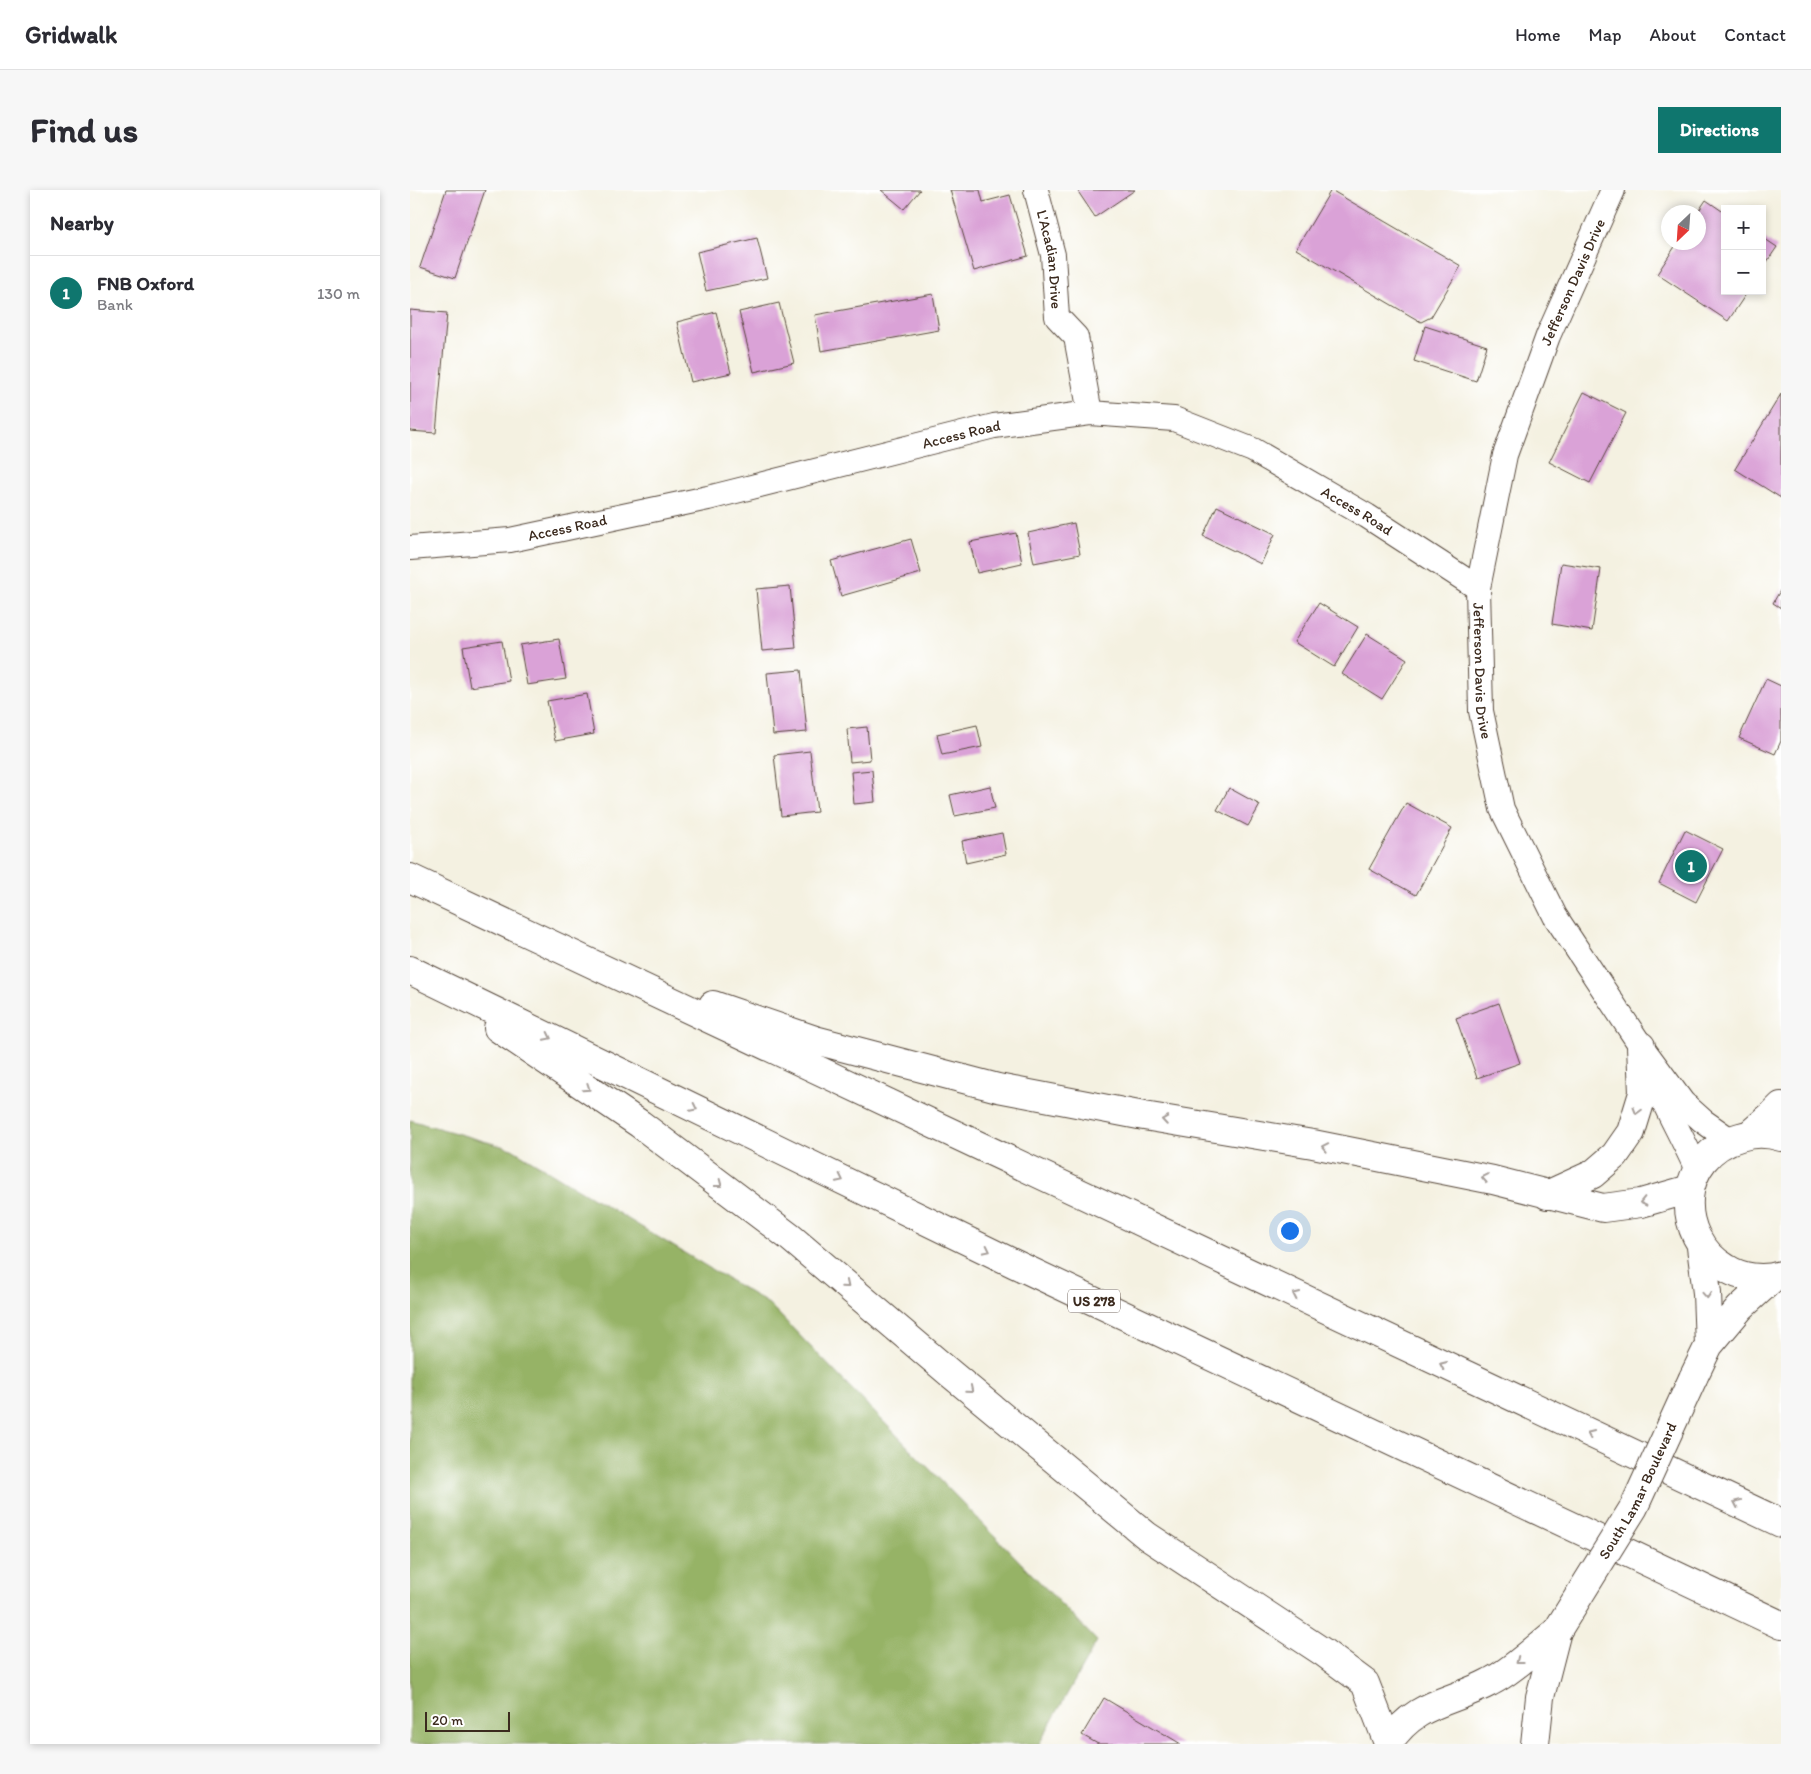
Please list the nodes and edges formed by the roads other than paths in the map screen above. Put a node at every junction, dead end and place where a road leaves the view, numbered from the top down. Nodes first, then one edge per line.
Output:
1 (1036, 190) edge
2 (1613, 190) edge
3 (1090, 413) junction
4 (410, 548) edge
5 (1478, 588) junction
6 (410, 878) edge
7 (593, 965) junction
8 (413, 971) edge
9 (1641, 1046) junction
10 (1781, 1106) edge
11 (1740, 1137) junction
12 (1781, 1137) edge
13 (1694, 1179) junction
14 (1547, 1195) junction
15 (1701, 1247) junction
16 (1778, 1276) edge
17 (1709, 1346) junction
18 (1781, 1523) edge
19 (1781, 1625) edge
20 (1557, 1631) junction
21 (1388, 1744) edge
22 (1535, 1744) edge

1 - 3 street, L'Acadian Drive
2 - 5 street, Jefferson Davis Drive
3 - 4 street, Access Road
3 - 5 street, Access Road
5 - 9 street, Jefferson Davis Drive
6 - 7 main road
14 -> 7 main road
18 -> 7 main road
8 -> 19 main road, US 278
8 -> 21 main road
9 - 11 street, Jefferson Davis Drive
9 - 13 street, Jefferson Davis Drive
9 -> 14 main road
10 - 11 main road
11 - 12 main road
11 - 13 main road
13 -> 14 main road
13 - 15 main road
15 - 16 main road
15 -> 17 main road, South Lamar Boulevard
16 - 17 main road, South Lamar Boulevard
17 - 20 main road, South Lamar Boulevard, bridge
20 -> 21 main road, South Lamar Boulevard
20 - 22 main road, South Lamar Boulevard

